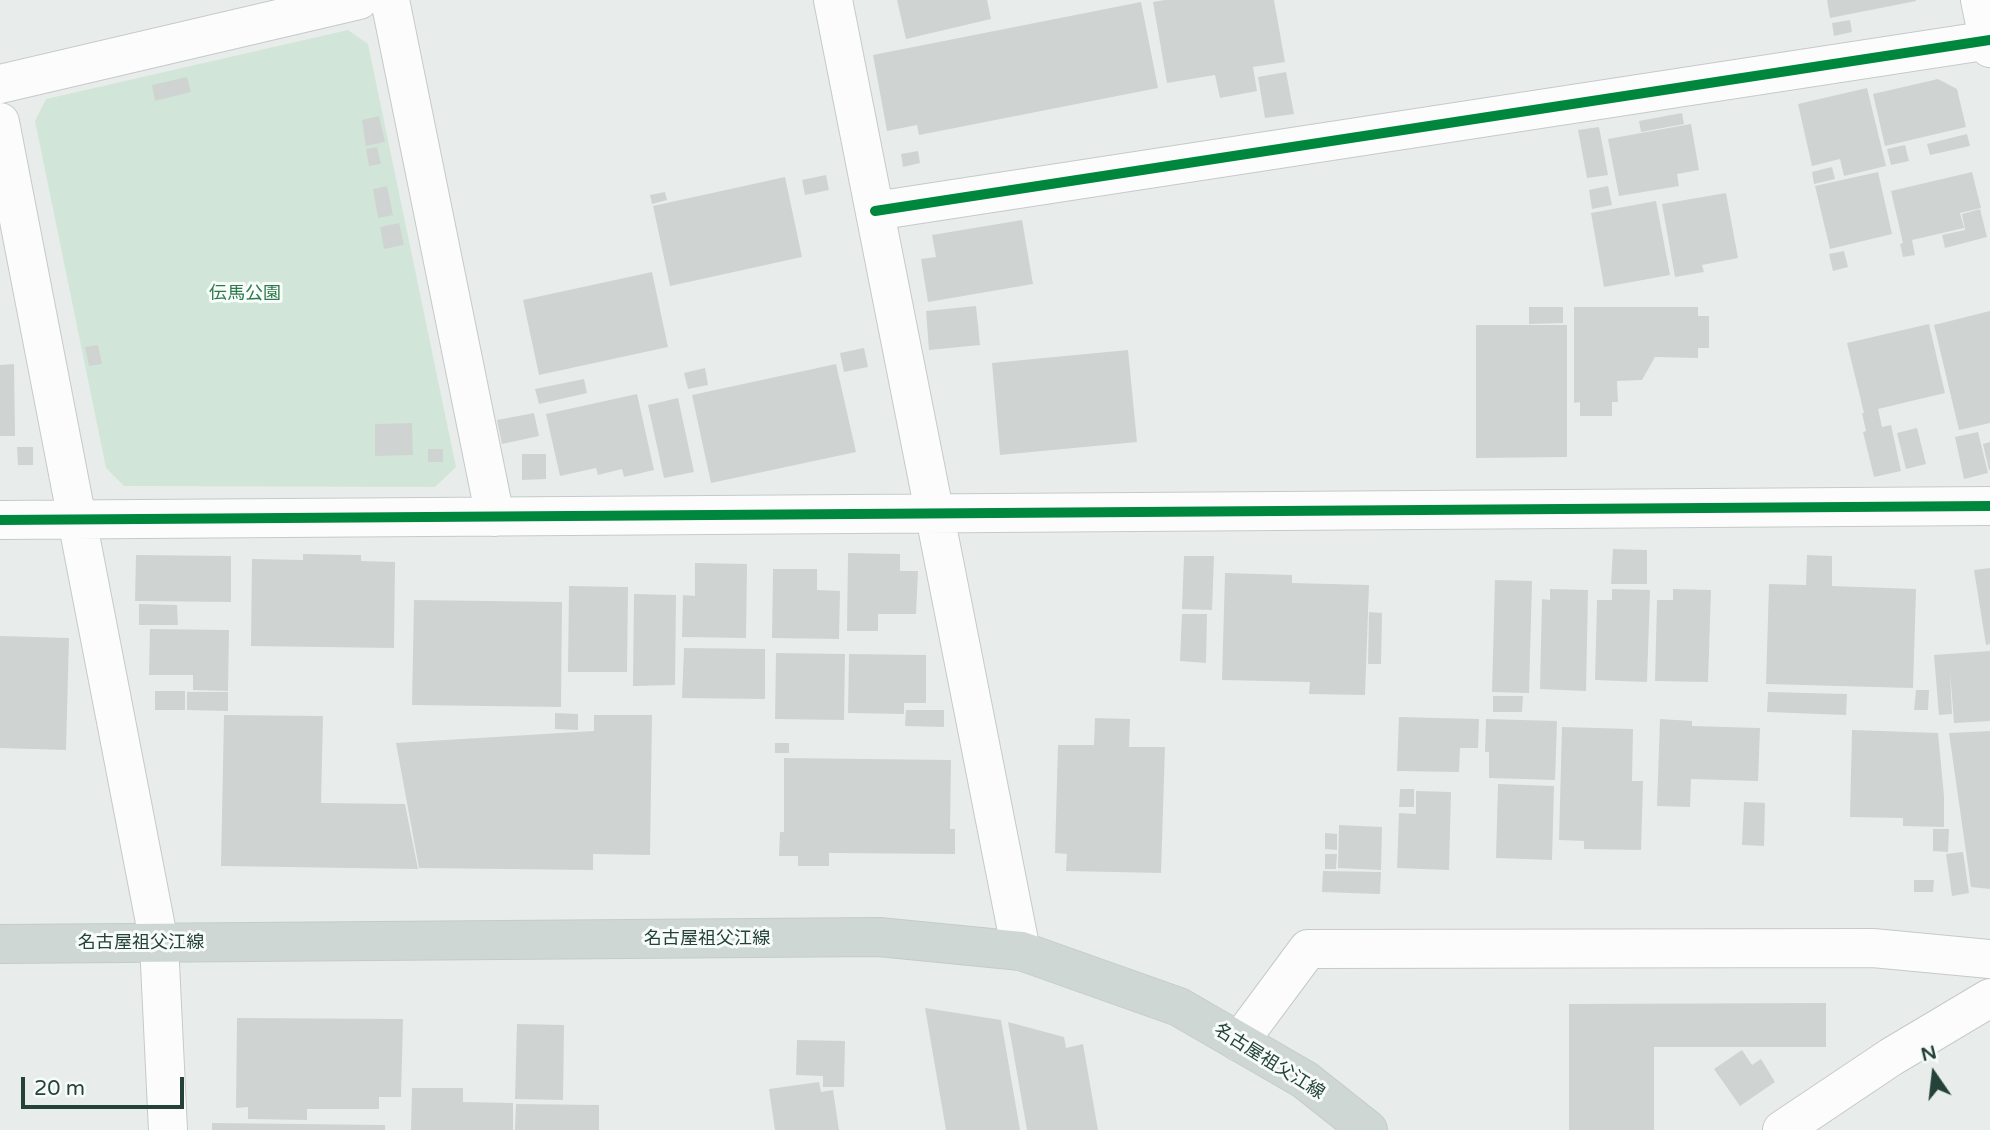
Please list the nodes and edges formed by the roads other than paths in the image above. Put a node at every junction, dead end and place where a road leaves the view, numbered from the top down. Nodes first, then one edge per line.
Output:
1 (359, 0) edge
2 (390, 0) edge
3 (833, 0) edge
4 (1980, 0) edge
5 (1989, 43) edge
6 (0, 84) edge
7 (0, 122) edge
8 (875, 211) junction
9 (1990, 506) edge
10 (936, 514) junction
11 (495, 517) junction
12 (77, 519) junction
13 (0, 520) edge
14 (159, 943) junction
15 (0, 944) edge
16 (1021, 951) junction
17 (1990, 958) edge
18 (1990, 998) edge
19 (1238, 1042) junction
20 (168, 1130) edge
21 (1367, 1130) edge
22 (1782, 1130) edge

1 - 6 street
2 - 11 street
3 - 8 street
4 - 5 street
5 - 8 street
7 - 12 street
8 - 10 street
9 - 10 street
10 - 11 street
10 - 16 street
11 - 12 street
12 - 13 street
12 - 14 street
14 - 15 main road, 名古屋祖父江線
14 - 16 main road, 名古屋祖父江線
14 - 20 street
16 - 19 main road, 名古屋祖父江線
17 - 19 street
18 - 22 street
19 - 21 main road, 名古屋祖父江線

